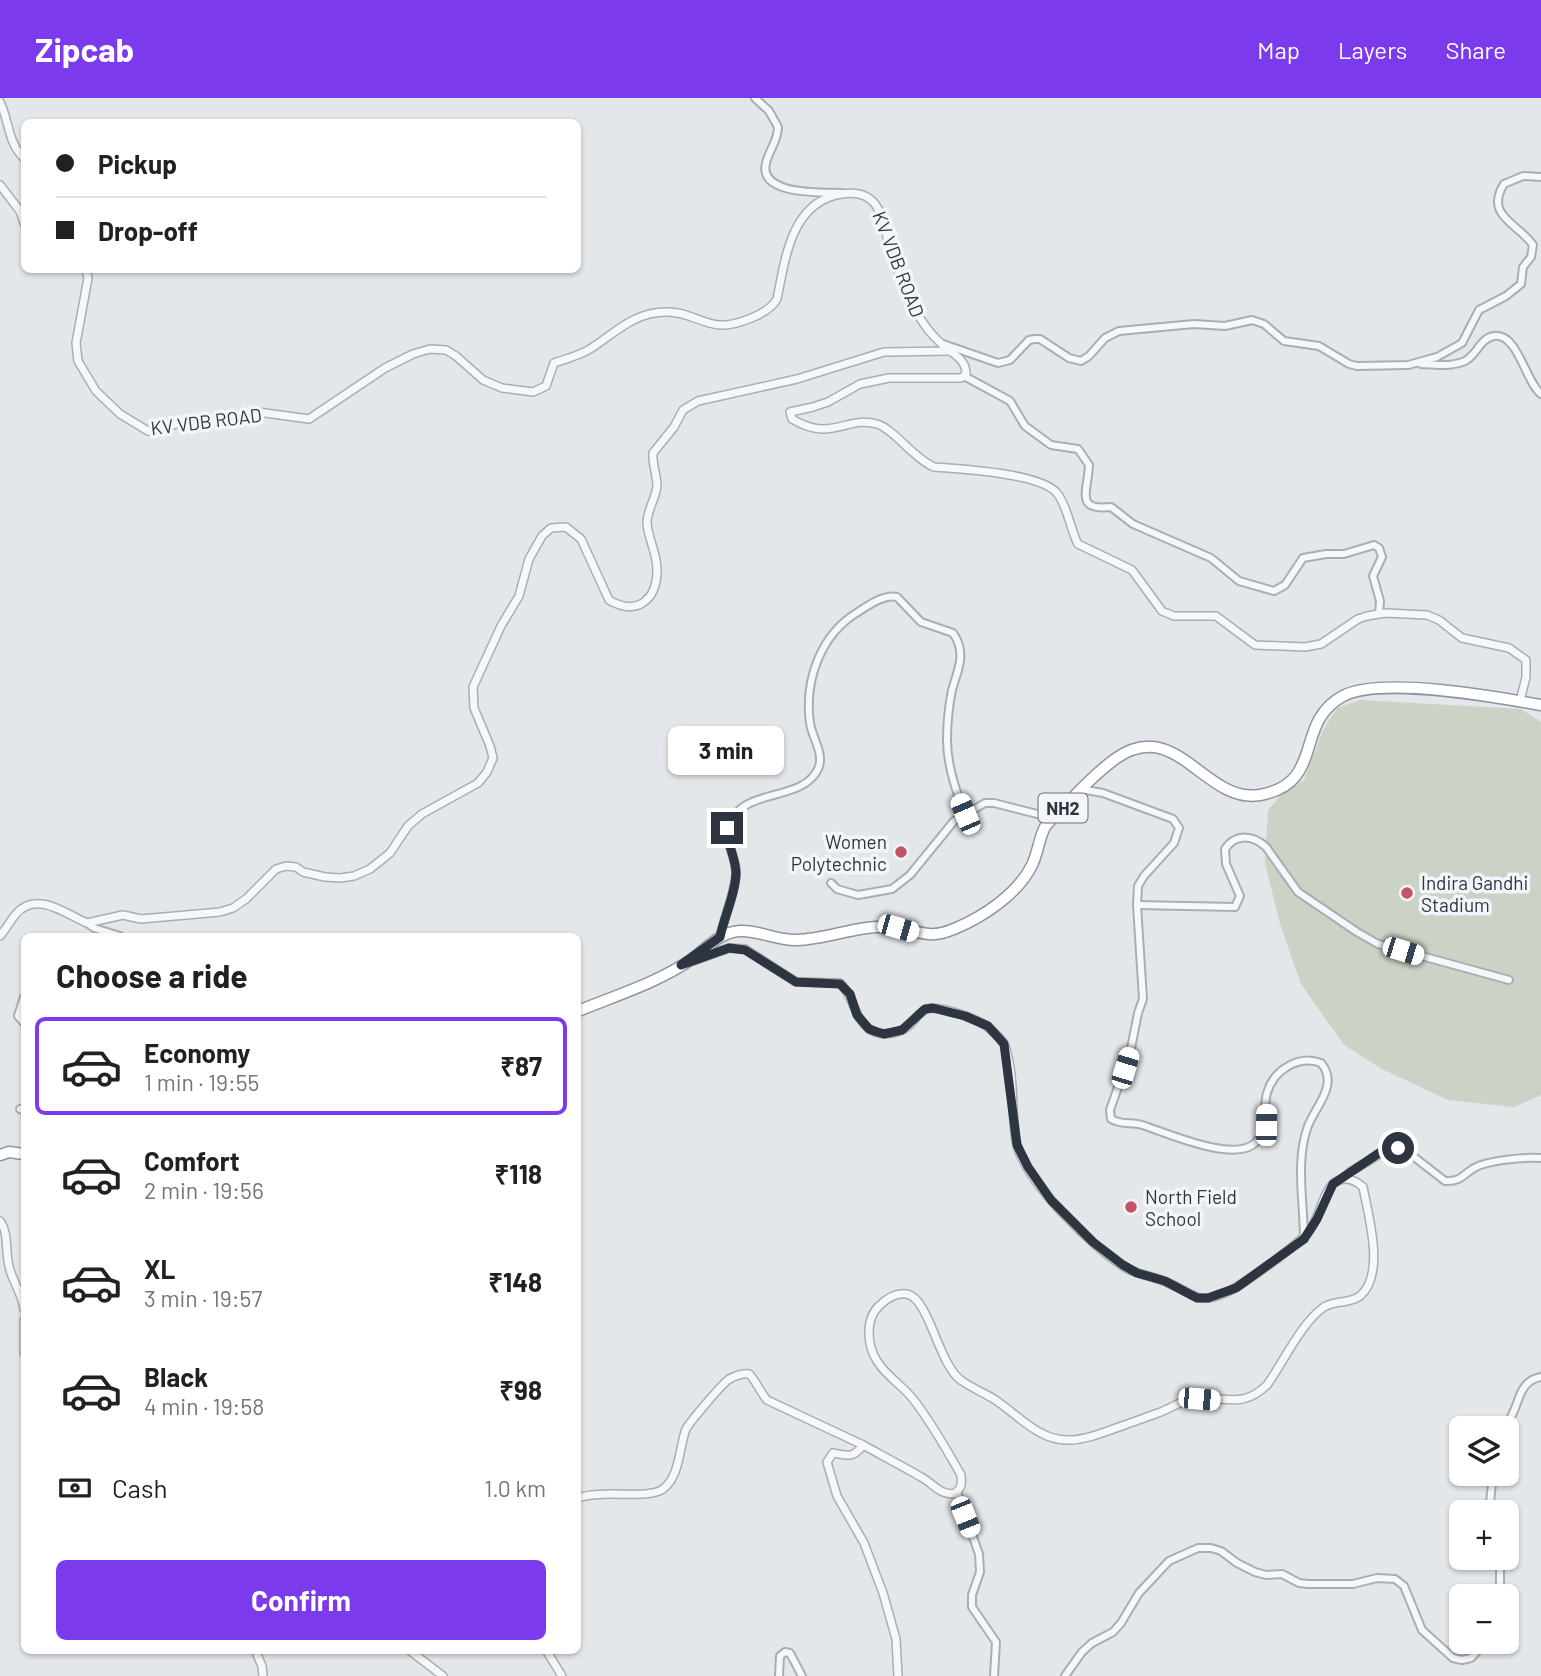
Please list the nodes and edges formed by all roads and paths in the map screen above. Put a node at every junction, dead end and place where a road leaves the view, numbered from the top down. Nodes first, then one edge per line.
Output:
1 (755, 98) edge
2 (0, 102) edge
3 (21, 155) edge
4 (1541, 177) edge
5 (0, 185) edge
6 (845, 193) junction
7 (21, 214) edge
8 (87, 273) edge
9 (942, 344) junction
10 (951, 351) junction
11 (1416, 364) junction
12 (964, 376) junction
13 (1541, 394) edge
14 (1379, 614) junction
15 (1520, 701) junction
16 (1541, 705) edge
17 (1080, 789) junction
18 (965, 814) junction
19 (1053, 818) junction
20 (831, 883) dead end
21 (1137, 905) junction
22 (87, 923) junction
23 (110, 933) edge
24 (0, 936) edge
25 (720, 937) junction
26 (681, 965) junction
27 (1509, 980) dead end
28 (581, 1010) edge
29 (21, 1154) edge
30 (0, 1156) edge
31 (1541, 1158) edge
32 (1344, 1179) junction
33 (0, 1221) edge
34 (1304, 1239) junction
35 (21, 1297) edge
36 (1541, 1377) edge
37 (1512, 1416) edge
38 (863, 1445) junction
39 (957, 1492) junction
40 (581, 1497) edge
41 (257, 1654) edge
42 (414, 1654) edge
43 (548, 1654) edge
44 (1478, 1654) edge
45 (263, 1676) edge
46 (443, 1676) edge
47 (562, 1676) edge
48 (779, 1676) edge
49 (802, 1676) edge
50 (898, 1676) edge
51 (994, 1676) edge
52 (1065, 1676) edge

1 - 6 street
2 - 3 street
4 - 11 street
5 - 7 street
6 - 8 street, KV VDB ROAD
6 - 9 street, KV VDB ROAD
9 - 10 street, KV VDB ROAD
9 - 11 street
10 - 12 street, KV VDB ROAD
10 - 22 street
11 - 13 street
12 - 14 street
12 - 14 street
14 - 15 street
15 - 16 highway, NH2
15 - 17 highway, NH2
17 - 19 highway, NH2
17 - 21 street
18 - 19 street
18 - 20 street
18 - 25 street
19 - 25 highway, NH2
21 - 27 street
21 - 34 street
22 - 23 street
22 - 24 street
25 - 26 highway, NH2
26 - 28 highway, NH2
26 - 34 street
29 - 30 highway
31 - 32 street
32 - 34 street
32 - 39 street
33 - 35 street
36 - 37 street
38 - 39 street
38 - 40 street
38 - 50 street
39 - 51 street
41 - 45 street
42 - 46 street
43 - 47 street
44 - 52 street
48 - 49 street

